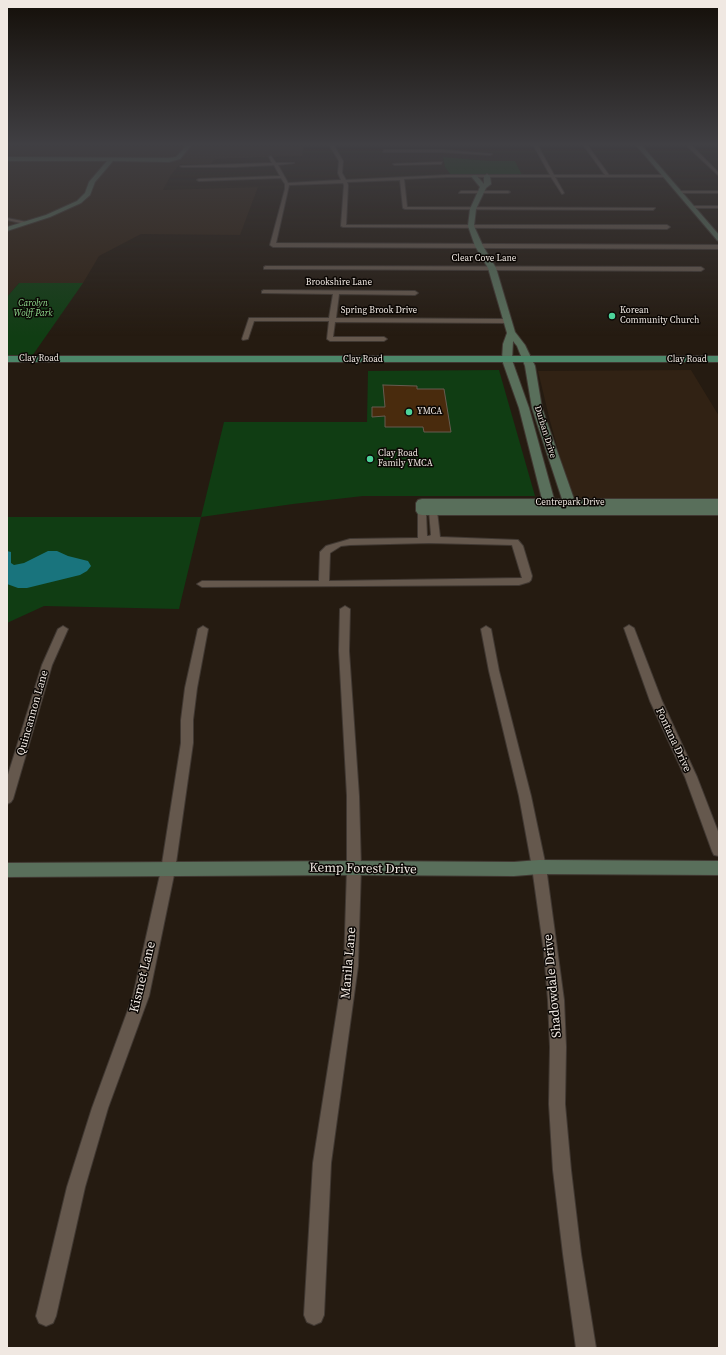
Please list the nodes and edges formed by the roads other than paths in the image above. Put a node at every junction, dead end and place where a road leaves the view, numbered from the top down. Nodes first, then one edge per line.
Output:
1 (63, 209) edge
2 (281, 209) edge
3 (344, 209) edge
4 (473, 209) edge
5 (694, 209) edge
6 (7, 219) edge
7 (22, 222) junction
8 (7, 225) edge
9 (471, 226) junction
10 (667, 227) dead end
11 (7, 229) edge
12 (719, 239) edge
13 (479, 246) junction
14 (719, 247) edge
15 (266, 268) dead end
16 (492, 268) junction
17 (701, 269) dead end
18 (264, 292) dead end
19 (336, 292) junction
20 (415, 293) dead end
21 (332, 320) junction
22 (507, 321) junction
23 (510, 333) junction
24 (245, 339) dead end
25 (384, 339) dead end
26 (7, 360) edge
27 (719, 360) edge
28 (38, 363) junction
29 (508, 363) junction
30 (528, 363) junction
31 (634, 363) junction
32 (7, 366) edge
33 (719, 366) edge
34 (719, 503) edge
35 (550, 507) junction
36 (571, 507) junction
37 (426, 508) junction
38 (710, 508) edge
39 (422, 526) junction
40 (435, 526) junction
41 (429, 540) junction
42 (202, 584) dead end
43 (324, 584) junction
44 (345, 609) dead end
45 (629, 628) dead end
46 (63, 629) dead end
47 (203, 629) dead end
48 (486, 629) dead end
49 (7, 798) edge
50 (719, 850) edge
51 (539, 867) junction
52 (354, 868) junction
53 (719, 868) edge
54 (7, 870) edge
55 (168, 870) junction
56 (314, 1315) dead end
57 (46, 1316) dead end
58 (586, 1348) edge

1 - 7 street
2 - 13 street
3 - 9 street
4 - 9 street, Durban Drive
5 - 12 street
6 - 7 street
7 - 8 street
7 - 11 street
9 - 10 street
9 - 13 street, Durban Drive
13 - 14 street
13 - 16 street, Durban Drive
15 - 16 street, Clear Cove Lane
16 - 17 street, Clear Cove Lane
16 - 22 street, Durban Drive
18 - 19 street, Brookshire Lane
19 - 20 street, Brookshire Lane
19 - 21 street
21 - 22 street, Spring Brook Drive
21 - 24 street, Spring Brook Drive
21 - 25 street
22 - 23 street, Durban Drive
23 - 29 street, Durban Drive
23 - 30 street, Durban Drive
26 - 28 main road, Clay Road
27 - 31 main road, Clay Road
28 - 29 main road, Clay Road
28 - 32 main road, Clay Road
29 - 30 main road, Clay Road
29 - 35 street, Durban Drive
30 - 31 main road, Clay Road
30 - 36 street, Durban Drive
31 - 33 main road, Clay Road
34 - 38 street, Centrepark Drive
35 - 36 street, Centrepark Drive
35 - 37 street, Centrepark Drive
36 - 38 street, Centrepark Drive
37 - 39 street
37 - 40 street
39 - 40 street
39 - 41 street
40 - 41 street
41 - 43 street
41 - 43 street
42 - 43 street
44 - 52 street, Manila Lane
45 - 50 street, Fontana Drive
46 - 49 street, Quincannon Lane
47 - 55 street, Kismet Lane
48 - 51 street, Shadowdale Drive
51 - 52 street, Kemp Forest Drive
51 - 53 street, Kemp Forest Drive
51 - 58 street, Shadowdale Drive
52 - 55 street, Kemp Forest Drive
52 - 56 street, Manila Lane
54 - 55 street, Kemp Forest Drive
55 - 57 street, Kismet Lane

